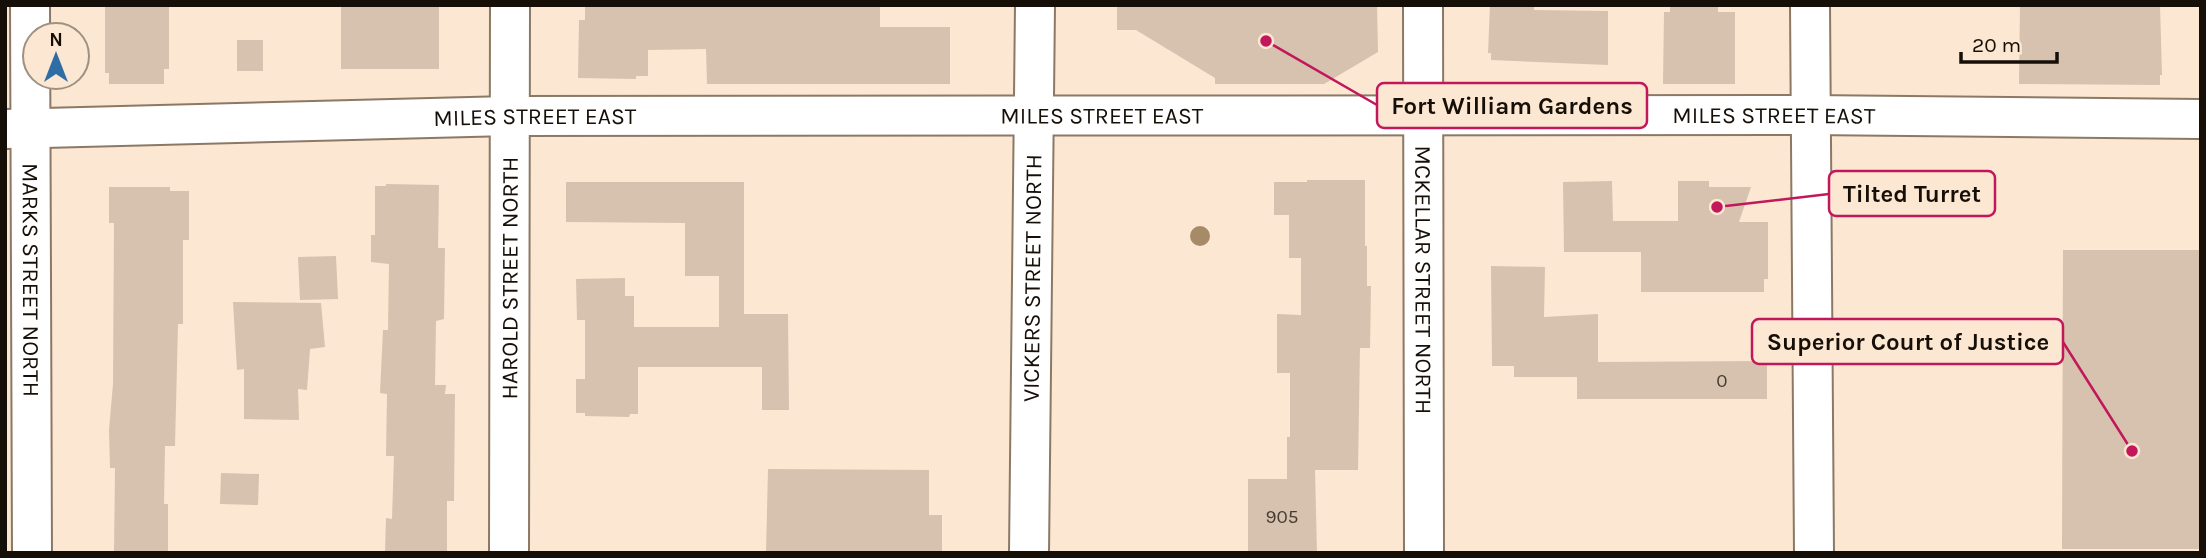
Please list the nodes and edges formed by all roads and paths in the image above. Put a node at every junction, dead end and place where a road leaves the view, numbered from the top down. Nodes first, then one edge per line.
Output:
1 (30, 5) edge
2 (510, 5) edge
3 (1035, 5) edge
4 (1423, 5) edge
5 (1810, 5) edge
6 (1810, 115) junction
7 (509, 116) junction
8 (1424, 116) junction
9 (1033, 117) junction
10 (2201, 120) edge
11 (18, 129) edge
12 (32, 553) edge
13 (509, 553) edge
14 (1030, 553) edge
15 (1424, 553) edge
16 (1814, 553) edge

1 - 11 street, MARKS STREET NORTH
2 - 7 street, HAROLD STREET NORTH
3 - 9 street, VICKERS STREET NORTH
4 - 8 street, MCKELLAR STREET NORTH
5 - 6 street
6 - 8 street, MILES STREET EAST
6 - 10 street, MILES STREET EAST
6 - 16 street
7 - 9 street, MILES STREET EAST
7 - 11 street, MILES STREET EAST
7 - 13 street, HAROLD STREET NORTH
8 - 9 street, MILES STREET EAST
8 - 15 street, MCKELLAR STREET NORTH
9 - 14 street, VICKERS STREET NORTH
11 - 12 street, MARKS STREET NORTH

